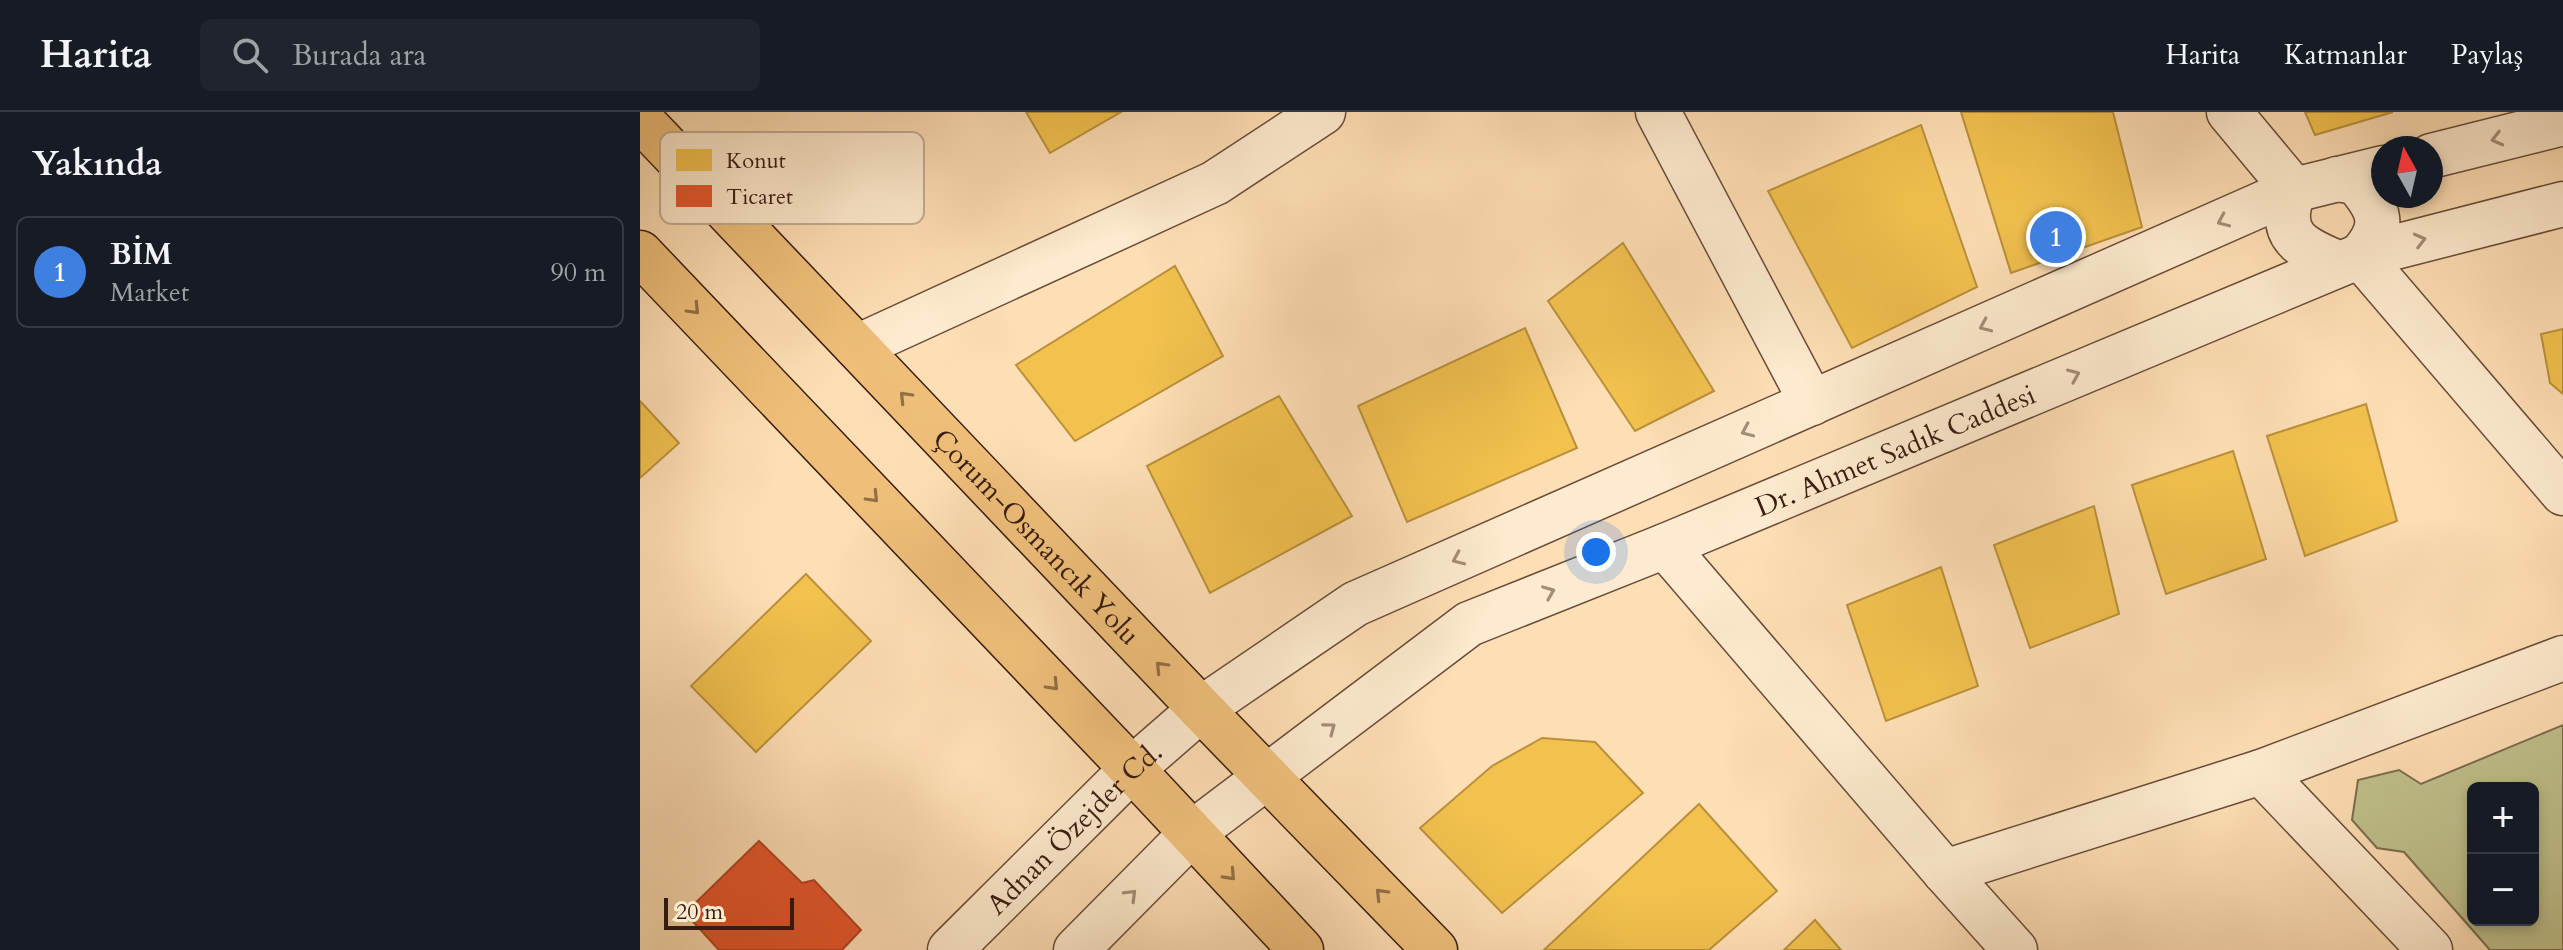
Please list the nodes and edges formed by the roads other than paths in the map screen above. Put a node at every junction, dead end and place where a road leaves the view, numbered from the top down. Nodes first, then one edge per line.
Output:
1 (1323, 112) edge
2 (1658, 112) edge
3 (2229, 112) edge
4 (640, 119) edge
5 (2563, 123) edge
6 (660, 140) edge
7 (2443, 153) edge
8 (2371, 171) edge
9 (2337, 179) junction
10 (2294, 190) junction
11 (2563, 204) edge
12 (740, 224) edge
13 (640, 253) edge
14 (2350, 260) junction
15 (857, 347) junction
16 (1812, 403) junction
17 (2563, 493) edge
18 (1665, 546) junction
19 (2563, 658) edge
20 (1201, 709) junction
21 (1132, 769) junction
22 (2261, 772) junction
23 (1268, 775) junction
24 (1191, 834) junction
25 (1945, 872) junction
26 (950, 950) edge
27 (1076, 950) edge
28 (1301, 950) edge
29 (1435, 950) edge
30 (2015, 950) edge
31 (2430, 950) edge

1 - 15 street
2 - 16 street
3 - 10 street
4 - 6 highway, Çorum-Osmancık Yolu
5 -> 7 street
8 - 9 street
9 - 10 street
9 - 14 street
10 - 14 street
10 -> 16 street
14 -> 11 street, Dr. Ahmet Sadık Caddesi
12 - 15 highway, Çorum-Osmancık Yolu
13 -> 21 highway
14 - 17 street
18 -> 14 street, Dr. Ahmet Sadık Caddesi
20 -> 15 highway, Çorum-Osmancık Yolu
16 -> 20 street
23 -> 18 street, Dr. Ahmet Sadık Caddesi
18 - 25 street
19 - 22 street
20 - 21 street, Adnan Özejder Cd.
20 - 23 highway, Çorum-Osmancık Yolu
21 - 24 highway
21 - 26 street, Adnan Özejder Cd.
22 - 25 street
22 - 31 street
23 - 24 street
29 -> 23 highway, Çorum-Osmancık Yolu
27 -> 24 street
24 -> 28 highway
25 - 30 street

